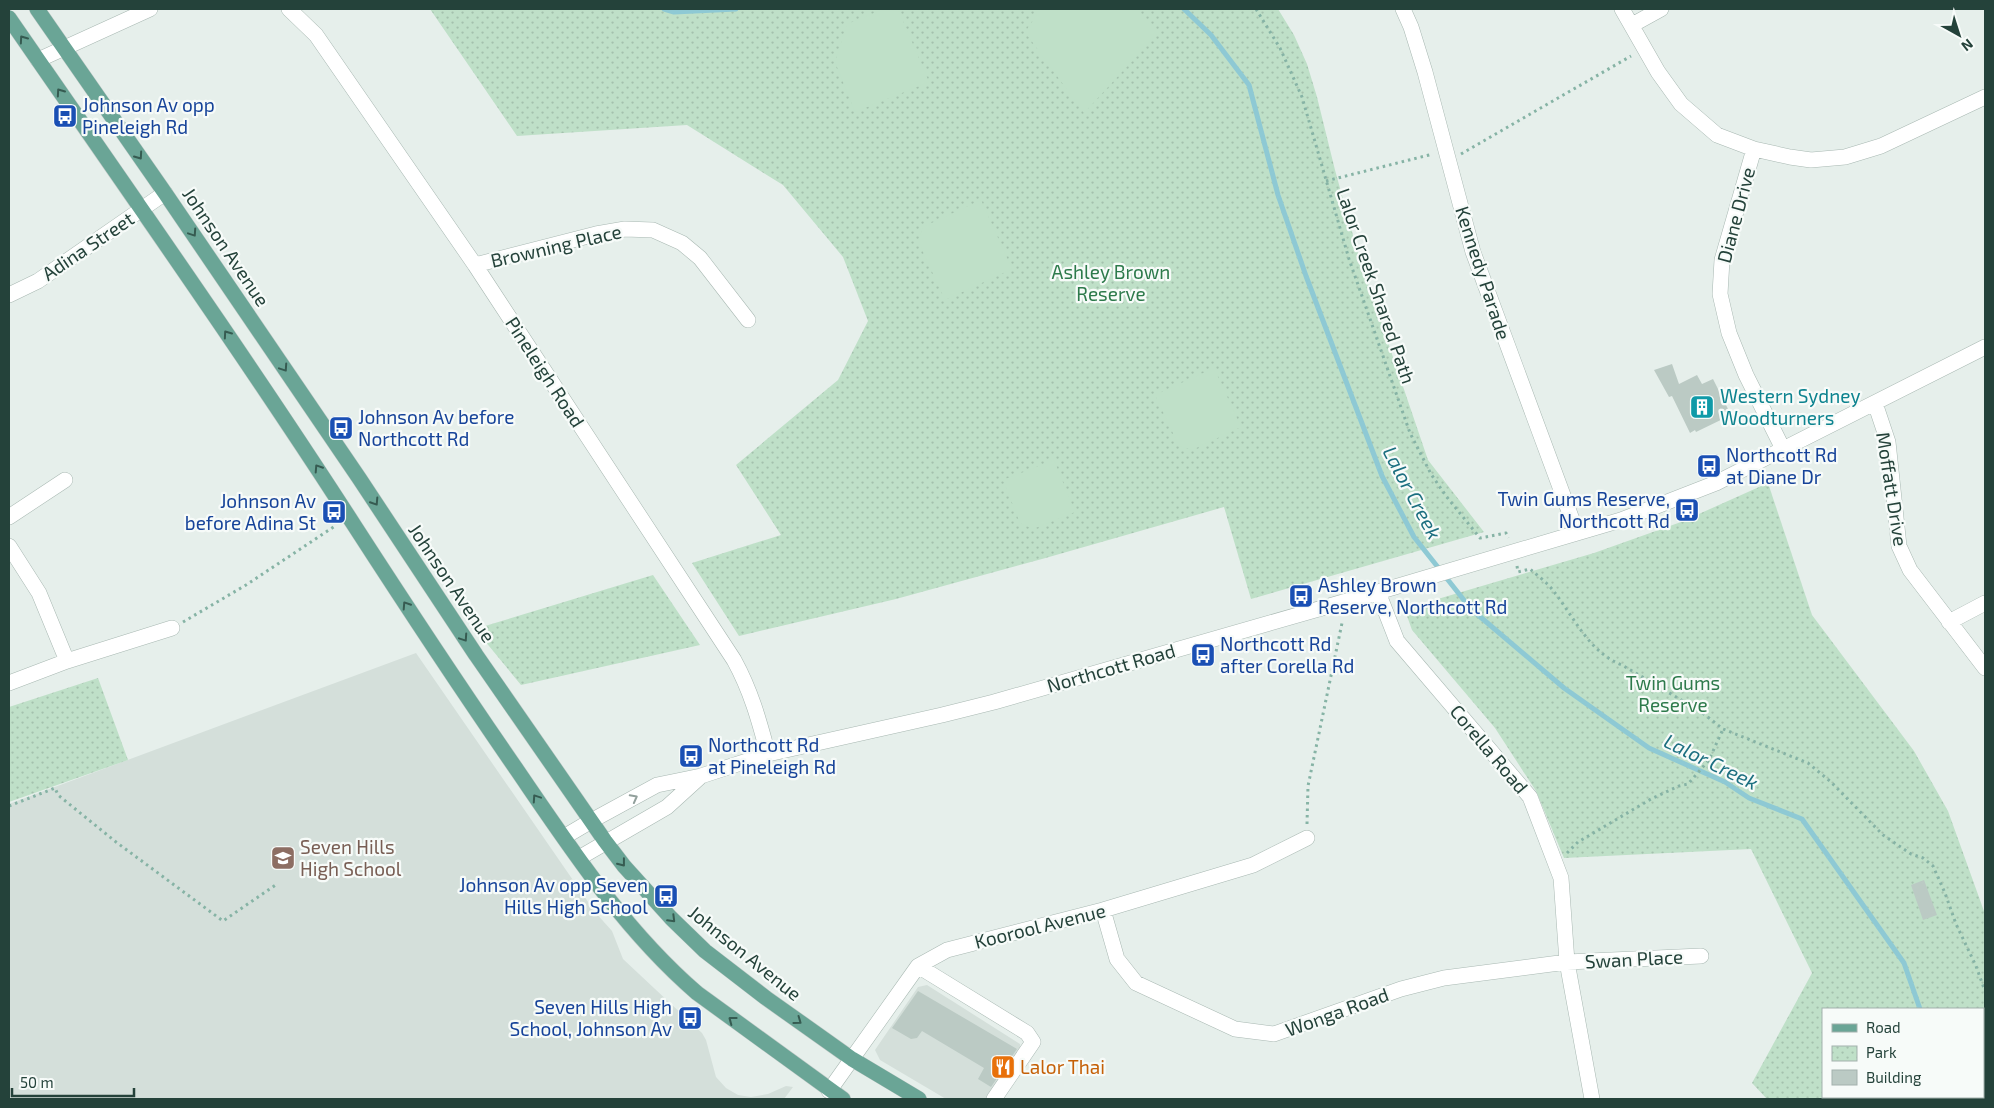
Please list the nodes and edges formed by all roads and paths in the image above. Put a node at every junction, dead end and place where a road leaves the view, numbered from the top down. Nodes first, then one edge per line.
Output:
1 (37, 9) edge
2 (150, 9) edge
3 (289, 9) edge
4 (1256, 9) edge
5 (1403, 9) edge
6 (1622, 9) edge
7 (1661, 9) edge
8 (9, 18) edge
9 (1632, 25) junction
10 (64, 48) junction
11 (1645, 48) junction
12 (38, 60) junction
13 (1985, 97) edge
14 (1754, 149) junction
15 (1447, 154) junction
16 (1326, 181) junction
17 (165, 193) junction
18 (142, 210) junction
19 (475, 265) junction
20 (9, 295) edge
21 (748, 320) dead end
22 (1985, 347) edge
23 (1875, 403) junction
24 (1783, 449) junction
25 (65, 480) dead end
26 (9, 517) edge
27 (335, 526) dead end
28 (1506, 533) dead end
29 (1578, 533) junction
30 (9, 546) edge
31 (1518, 572) dead end
32 (1378, 592) junction
33 (1985, 603) edge
34 (1949, 622) junction
35 (1342, 623) dead end
36 (172, 628) joint
37 (67, 661) junction
38 (1985, 668) edge
39 (9, 683) edge
40 (1723, 729) junction
41 (768, 754) junction
42 (701, 776) junction
43 (9, 806) edge
44 (591, 821) junction
45 (564, 837) junction
46 (1307, 838) joint
47 (605, 841) junction
48 (579, 858) junction
49 (1561, 860) dead end
50 (277, 884) dead end
51 (1103, 910) junction
52 (1701, 956) dead end
53 (1568, 962) junction
54 (918, 966) junction
55 (1985, 991) edge
56 (852, 1059) junction
57 (829, 1090) junction
58 (915, 1098) edge
59 (843, 1099) edge
60 (994, 1099) edge
61 (1592, 1099) edge

1 - 10 main road, Johnson Avenue
2 - 10 street
3 - 19 street, Pineleigh Road
4 - 16 path, Lalor Creek Shared Path
5 - 15 street, Kennedy Parade
6 - 9 street
7 - 9 street
12 -> 8 main road
9 - 11 street
10 - 12 street
10 -> 17 main road, Johnson Avenue
11 - 14 street
11 - 15 path
18 -> 12 main road
13 - 14 street
14 - 24 street, Diane Drive
15 - 16 path
15 - 29 street, Kennedy Parade
16 - 28 path, Lalor Creek Shared Path
17 - 18 street, Adina Street
17 -> 44 main road, Johnson Avenue
18 - 20 street, Adina Street
45 -> 18 main road
19 - 21 street, Browning Place
19 - 41 street, Pineleigh Road
22 - 23 street, Northcott Road
23 - 24 street, Northcott Road
23 - 34 street, Moffatt Drive
24 - 29 street, Northcott Road
25 - 26 street
27 - 36 path
29 - 32 street, Northcott Road
30 - 37 street
31 - 40 path
32 - 41 street, Northcott Road
32 - 53 street, Corella Road
33 - 34 street
34 - 38 street, Moffatt Drive
35 - 46 path
36 - 37 street
37 - 39 street
40 - 49 path
40 - 55 path
41 - 42 street, Northcott Road
44 -> 42 street, Northcott Road
42 - 47 street, Northcott Road
43 - 50 path
44 - 45 street, Northcott Road
44 - 47 main road, Johnson Avenue
45 - 48 main road
46 - 51 street, Koorool Avenue
47 - 48 street, Northcott Road
47 -> 56 main road, Johnson Avenue
57 -> 48 main road
51 - 53 street, Wonga Road
51 - 54 street, Koorool Avenue
52 - 53 street, Swan Place
53 - 61 street, Corella Road
54 - 56 street, Koorool Avenue
54 - 60 street
56 - 57 street, Koorool Avenue
56 - 58 main road, Johnson Avenue
57 - 59 main road

